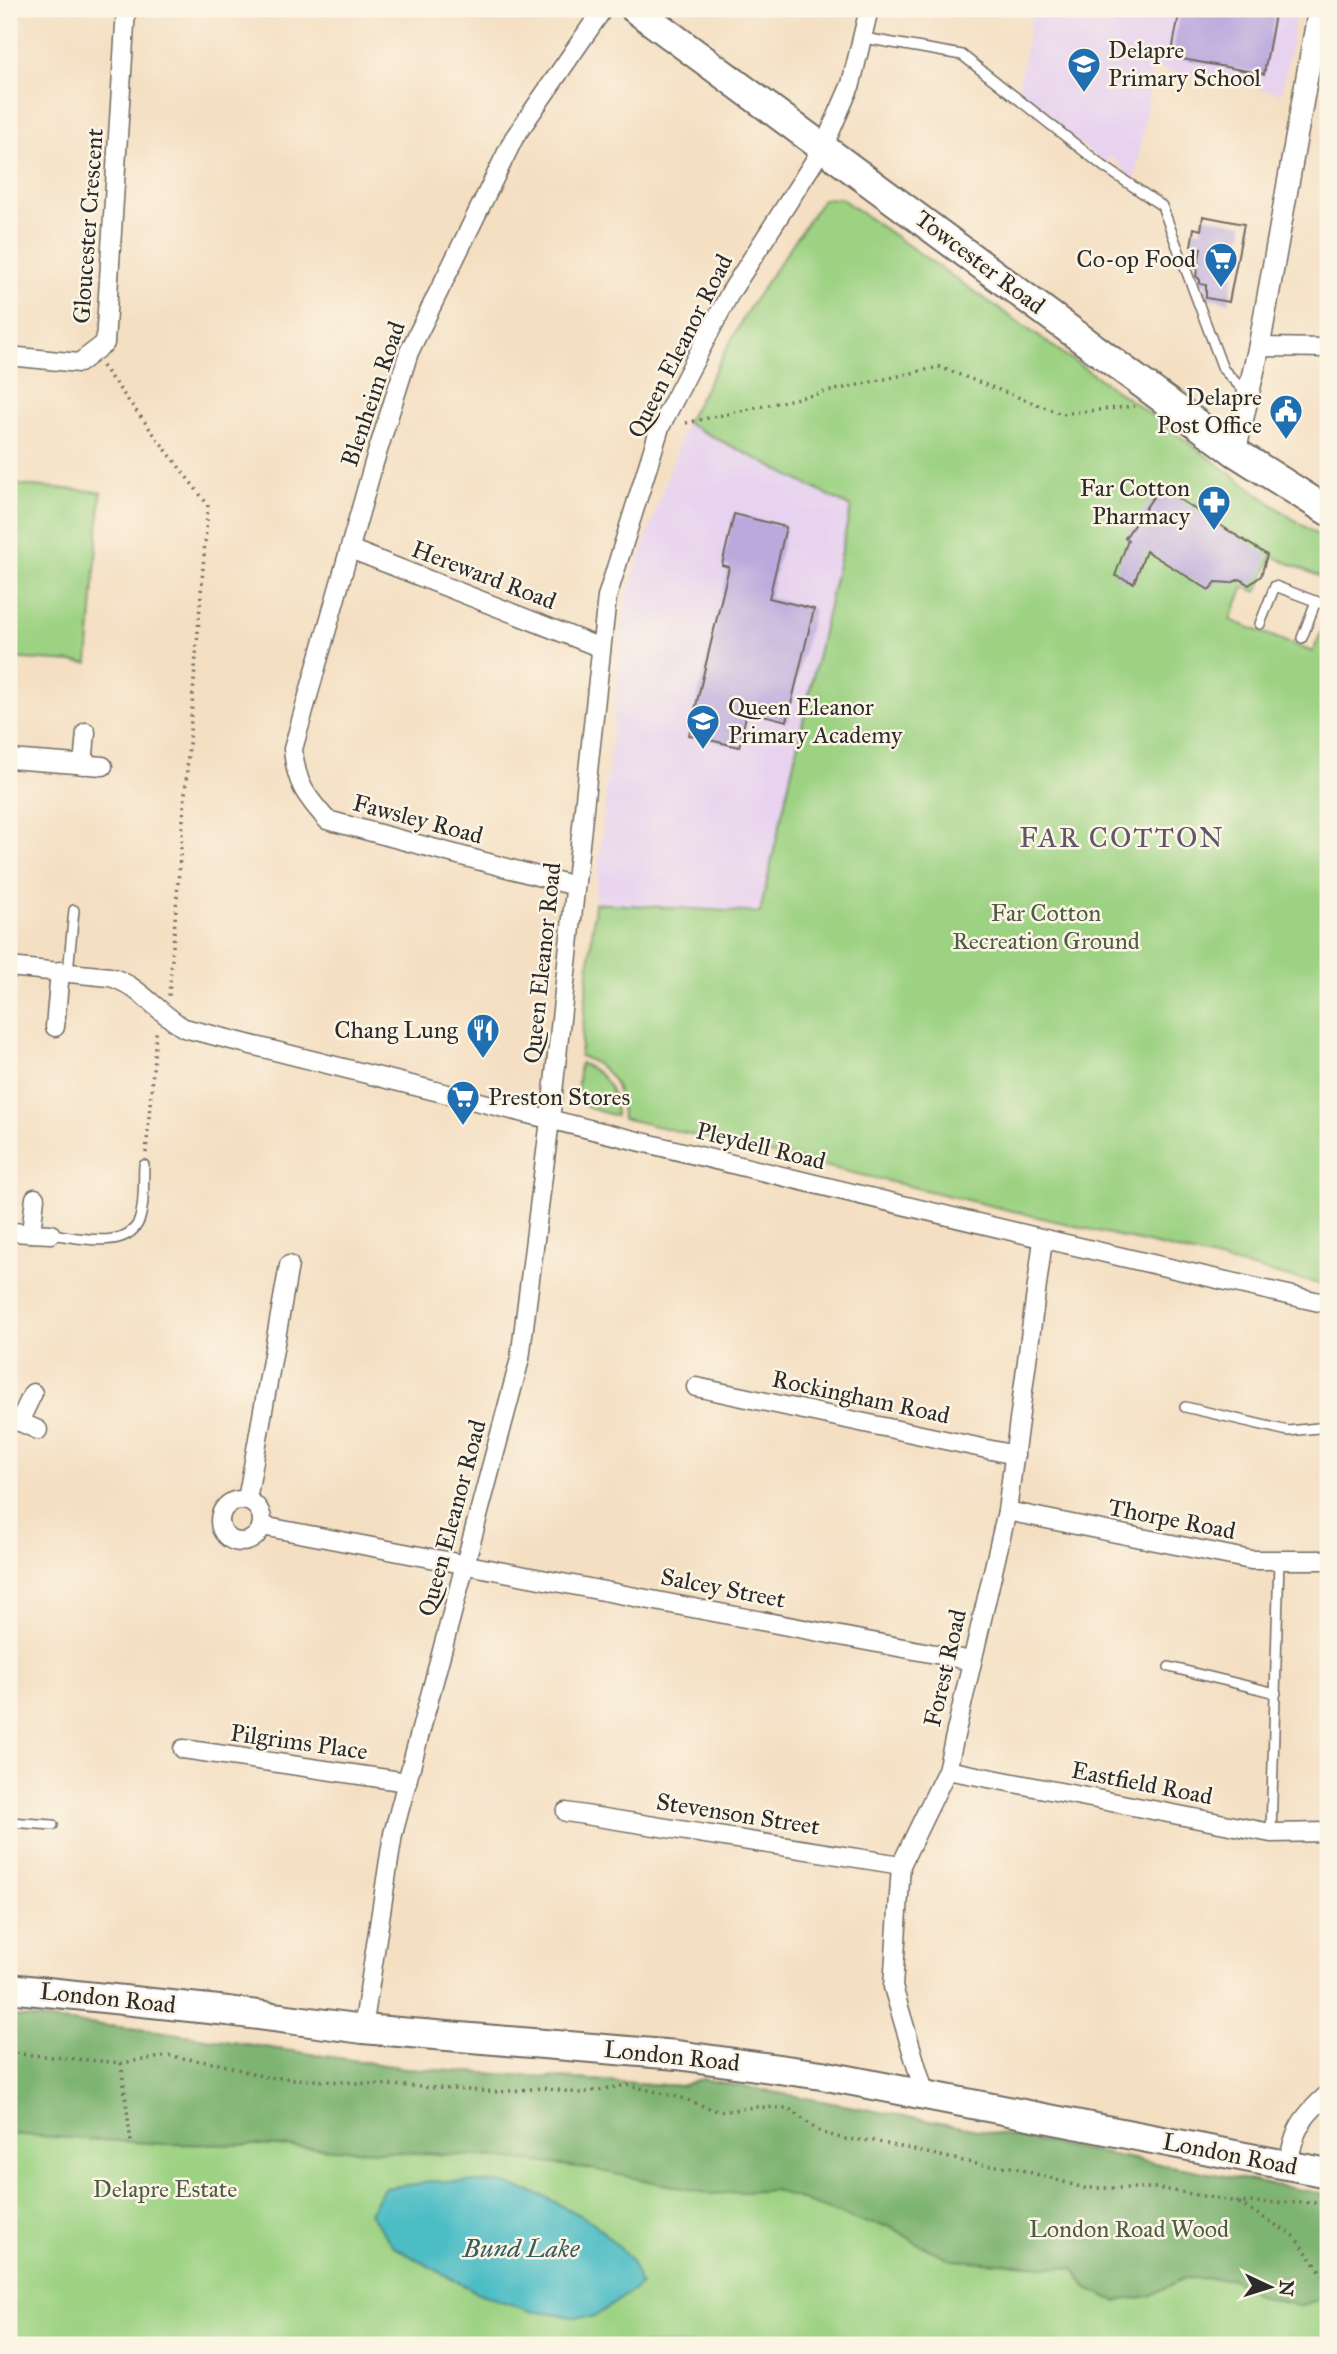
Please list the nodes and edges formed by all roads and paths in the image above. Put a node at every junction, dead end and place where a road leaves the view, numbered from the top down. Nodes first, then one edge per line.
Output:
1 (126, 9) edge
2 (603, 9) edge
3 (635, 9) edge
4 (869, 9) edge
5 (1319, 9) edge
6 (864, 38) junction
7 (824, 146) junction
8 (1259, 347) junction
9 (1328, 348) edge
10 (92, 353) junction
11 (9, 356) edge
12 (1151, 388) junction
13 (1248, 395) junction
14 (685, 424) dead end
15 (1235, 452) junction
16 (1328, 512) edge
17 (350, 549) junction
18 (1316, 601) junction
19 (1328, 606) edge
20 (1260, 624) dead end
21 (1302, 638) dead end
22 (601, 648) junction
23 (86, 732) dead end
24 (293, 749) joint
25 (9, 759) edge
26 (83, 765) junction
27 (103, 766) dead end
28 (575, 886) junction
29 (74, 910) dead end
30 (9, 967) edge
31 (64, 972) junction
32 (167, 1018) junction
33 (55, 1027) dead end
34 (550, 1120) junction
35 (145, 1166) joint
36 (35, 1198) dead end
37 (9, 1232) edge
38 (32, 1233) junction
39 (51, 1234) joint
40 (1043, 1240) junction
41 (289, 1265) dead end
42 (1328, 1304) edge
43 (696, 1387) dead end
44 (33, 1393) dead end
45 (1185, 1407) dead end
46 (14, 1420) edge
47 (1328, 1427) edge
48 (38, 1430) dead end
49 (1015, 1455) junction
50 (247, 1500) junction
51 (1007, 1511) junction
52 (262, 1526) junction
53 (1279, 1558) junction
54 (1328, 1560) edge
55 (466, 1563) junction
56 (972, 1661) junction
57 (1169, 1667) dead end
58 (1276, 1693) junction
59 (183, 1749) dead end
60 (947, 1770) junction
61 (407, 1782) junction
62 (566, 1812) dead end
63 (9, 1822) edge
64 (53, 1825) dead end
65 (1328, 1832) edge
66 (1271, 1833) junction
67 (901, 1865) junction
68 (9, 1988) edge
69 (363, 2029) junction
70 (9, 2053) edge
71 (121, 2063) junction
72 (1328, 2094) edge
73 (925, 2095) junction
74 (131, 2142) dead end
75 (1288, 2166) junction
76 (1328, 2173) edge
77 (1237, 2202) junction
78 (1328, 2203) edge
79 (1328, 2281) edge

1 - 10 street, Gloucester Crescent
2 - 17 street, Blenheim Road
3 - 7 main road, Towcester Road
4 - 6 street, Queen Eleanor Road
5 - 8 street
6 - 7 street, Queen Eleanor Road
6 - 13 lane
7 - 12 main road, Towcester Road
7 - 22 street, Queen Eleanor Road
8 - 9 street
8 - 13 street
10 - 11 street, Gloucester Crescent
10 - 32 path
12 - 14 path
12 - 15 main road, Towcester Road
13 - 15 street
15 - 16 main road, Towcester Road
17 - 22 street, Hereward Road
17 - 24 street, Blenheim Road
18 - 19 lane
18 - 20 lane
18 - 21 lane
22 - 28 street, Queen Eleanor Road
23 - 26 street
24 - 28 street, Fawsley Road
25 - 26 street
26 - 27 street
28 - 34 street, Queen Eleanor Road
29 - 31 lane
30 - 31 street, Pleydell Road
31 - 32 street, Pleydell Road
31 - 33 street
32 - 34 street, Pleydell Road
32 - 35 path
34 - 40 street, Pleydell Road
34 - 55 street, Queen Eleanor Road
35 - 39 lane
36 - 38 street
37 - 38 street
38 - 39 street
40 - 42 street, Pleydell Road
40 - 49 street, Forest Road
41 - 50 street
43 - 49 street, Rockingham Road
44 - 46 street
45 - 47 lane
46 - 48 street
49 - 51 street, Forest Road
50 - 52 street
50 - 52 street
51 - 53 street, Thorpe Road
51 - 56 street, Forest Road
52 - 55 street, Salcey Street
53 - 54 street, Thorpe Road
53 - 58 lane
55 - 56 street, Salcey Street
55 - 61 street, Queen Eleanor Road
56 - 60 street, Forest Road
57 - 58 lane
58 - 66 lane
59 - 61 street, Pilgrims Place
60 - 66 street, Eastfield Road
60 - 67 street, Forest Road
61 - 69 street, Queen Eleanor Road
62 - 67 street, Stevenson Street
63 - 64 lane
65 - 66 street, Eastfield Road
67 - 73 street, Forest Road
68 - 69 main road, London Road
69 - 73 main road, London Road
70 - 71 path
71 - 74 path
71 - 77 path
72 - 75 street
73 - 75 main road, London Road
75 - 76 main road, London Road
77 - 78 path
77 - 79 path

